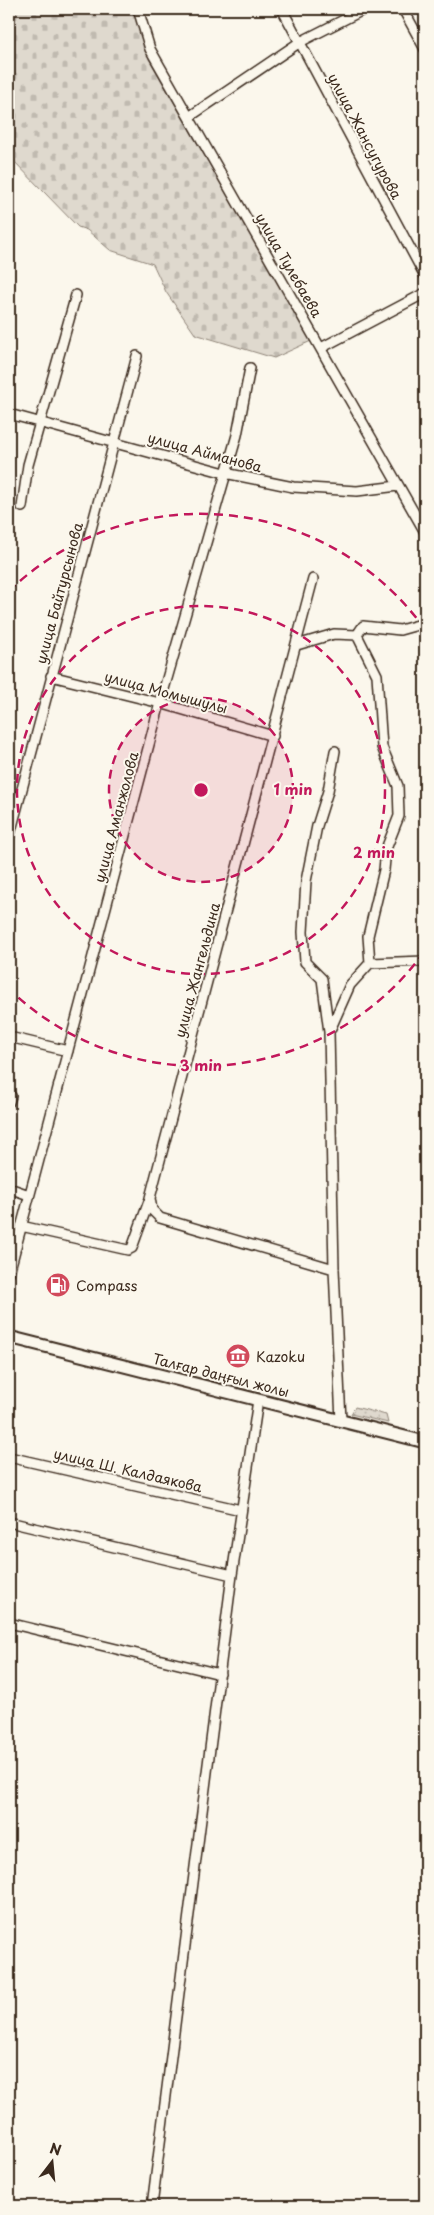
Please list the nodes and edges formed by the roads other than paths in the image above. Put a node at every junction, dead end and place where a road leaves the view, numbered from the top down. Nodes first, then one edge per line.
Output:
1 (138, 9) edge
2 (282, 9) edge
3 (365, 9) edge
4 (403, 9) edge
5 (300, 42) junction
6 (425, 49) edge
7 (189, 117) junction
8 (425, 276) edge
9 (425, 293) edge
10 (76, 295) dead end
11 (321, 348) junction
12 (137, 356) dead end
13 (250, 368) dead end
14 (9, 414) edge
15 (41, 422) junction
16 (113, 441) junction
17 (225, 473) junction
18 (398, 486) junction
19 (22, 507) dead end
20 (425, 532) edge
21 (313, 580) dead end
22 (425, 623) edge
23 (357, 635) junction
24 (297, 645) junction
25 (51, 676) junction
26 (160, 703) junction
27 (273, 736) junction
28 (335, 751) dead end
29 (9, 838) edge
30 (425, 961) edge
31 (370, 963) junction
32 (329, 1032) junction
33 (9, 1037) edge
34 (68, 1051) junction
35 (9, 1188) edge
36 (30, 1195) junction
37 (150, 1198) junction
38 (21, 1226) junction
39 (334, 1269) junction
40 (9, 1272) edge
41 (9, 1337) edge
42 (258, 1400) junction
43 (341, 1421) junction
44 (425, 1442) edge
45 (9, 1457) edge
46 (241, 1510) junction
47 (9, 1522) edge
48 (232, 1575) junction
49 (9, 1623) edge
50 (220, 1674) junction
51 (152, 2206) edge

1 - 7 street, улица Тулебаева
2 - 5 street, улица Жансугурова
3 - 5 street
4 - 6 street
5 - 7 street
5 - 8 street, улица Жансугурова
7 - 11 street, улица Тулебаева
9 - 11 street
10 - 15 street
11 - 18 street, улица Тулебаева
12 - 16 street, улица Байтурсынова
13 - 17 street, улица Аманжолова
14 - 15 street, улица Айманова
15 - 16 street, улица Айманова
15 - 19 street
16 - 17 street, улица Айманова
16 - 25 street, улица Байтурсынова
17 - 18 street, улица Айманова
17 - 26 street, улица Аманжолова
18 - 20 street, улица Тулебаева
21 - 24 street, улица Жангельдина
22 - 23 street
23 - 24 street
23 - 31 street
24 - 27 street, улица Жангельдина
25 - 26 street, улица Момышулы
25 - 29 street, улица Байтурсынова
26 - 27 street, улица Момышулы
26 - 34 street, улица Аманжолова
27 - 37 street, улица Жангельдина
28 - 32 street
30 - 31 street
31 - 32 street
32 - 39 street
33 - 34 street
34 - 36 street, улица Аманжолова
35 - 36 street
36 - 38 street, улица Аманжолова
37 - 38 street, улица Жангельдина
37 - 39 street
38 - 40 street, улица Аманжолова
39 - 43 street
41 - 42 main road, Талғар даңғыл жолы
42 - 43 main road, Талғар даңғыл жолы
42 - 46 street
43 - 44 main road, Талғар даңғыл жолы
45 - 46 street, улица Ш. Калдаякова
46 - 48 street
47 - 48 street
48 - 50 street
49 - 50 street
50 - 51 street

